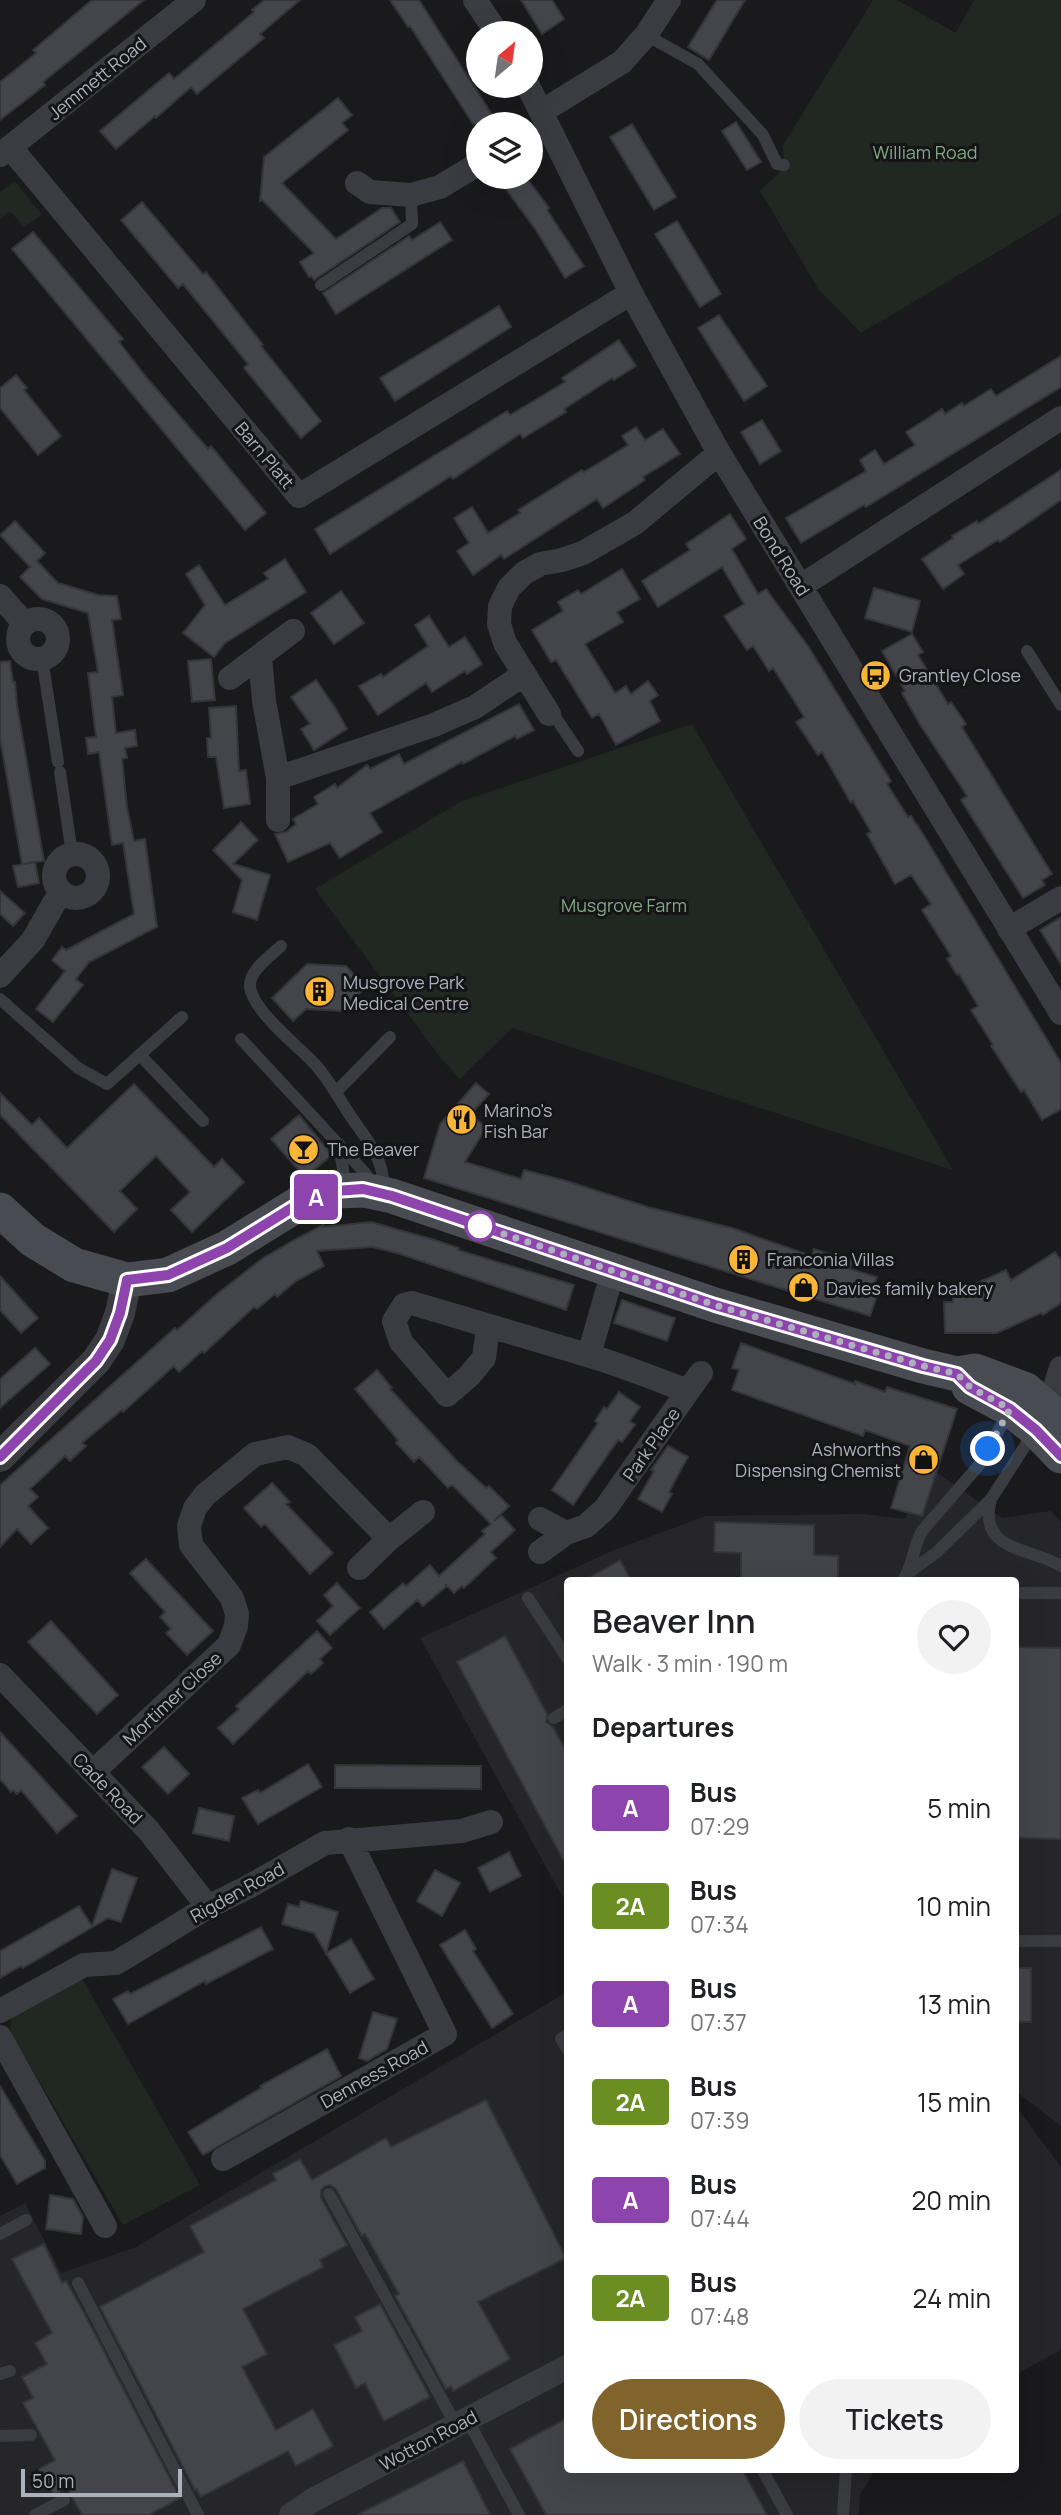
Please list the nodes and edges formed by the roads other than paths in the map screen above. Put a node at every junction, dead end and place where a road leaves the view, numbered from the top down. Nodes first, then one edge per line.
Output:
1 (194, 0) edge
2 (475, 0) edge
3 (669, 0) edge
4 (489, 21) edge
5 (646, 35) junction
6 (543, 119) edge
7 (543, 129) edge
8 (5, 151) edge
9 (785, 165) dead end
10 (466, 171) edge
11 (357, 183) dead end
12 (411, 195) junction
13 (321, 285) dead end
14 (631, 293) junction
15 (1061, 419) edge
16 (719, 453) junction
17 (802, 586) junction
18 (0, 596) edge
19 (293, 631) dead end
20 (1027, 651) dead end
21 (260, 656) junction
22 (43, 658) joint
23 (523, 675) junction
24 (230, 678) dead end
25 (1061, 705) edge
26 (549, 714) joint
27 (578, 751) dead end
28 (278, 778) junction
29 (278, 820) dead end
30 (72, 854) junction
31 (61, 891) junction
32 (1061, 898) edge
33 (1009, 929) junction
34 (281, 946) dead end
35 (0, 976) edge
36 (0, 999) edge
37 (1061, 1013) edge
38 (182, 1017) dead end
39 (390, 1037) dead end
40 (242, 1039) dead end
41 (140, 1055) junction
42 (337, 1092) junction
43 (203, 1121) dead end
44 (339, 1144) junction
45 (368, 1192) junction
46 (0, 1210) edge
47 (613, 1271) junction
48 (127, 1280) junction
49 (488, 1327) dead end
50 (590, 1355) junction
51 (1061, 1368) edge
52 (1036, 1412) edge
53 (1061, 1456) edge
54 (0, 1457) edge
55 (991, 1499) junction
56 (423, 1512) dead end
57 (540, 1520) dead end
58 (566, 1534) junction
59 (389, 1539) junction
60 (540, 1552) dead end
61 (1061, 1566) edge
62 (359, 1569) dead end
63 (910, 1577) edge
64 (911, 1577) edge
65 (1019, 1593) edge
66 (1061, 1593) edge
67 (528, 1598) dead end
68 (564, 1653) edge
69 (0, 1675) edge
70 (564, 1712) edge
71 (554, 1718) dead end
72 (93, 1772) junction
73 (491, 1822) dead end
74 (349, 1839) junction
75 (208, 1907) junction
76 (1019, 1941) edge
77 (1061, 1941) edge
78 (0, 2011) edge
79 (0, 2037) edge
80 (223, 2159) dead end
81 (330, 2194) dead end
82 (26, 2220) dead end
83 (106, 2226) dead end
84 (0, 2234) edge
85 (78, 2283) dead end
86 (564, 2369) edge
87 (461, 2422) junction
88 (31, 2435) dead end
89 (0, 2436) edge
90 (764, 2473) edge
91 (846, 2473) edge
92 (64, 2500) dead end
93 (317, 2507) edge
94 (34, 2515) edge
95 (198, 2515) edge
96 (291, 2515) edge
97 (519, 2515) edge
98 (788, 2515) edge
99 (843, 2515) edge

1 - 8 street, Jemmett Road
2 - 4 street
3 - 5 street
5 - 6 street
5 - 9 lane
7 - 14 street, Bond Road
8 - 14 street, Barn Platt
10 - 12 street
11 - 12 street
12 - 13 lane
14 - 16 street, Bond Road
15 - 17 street
16 - 17 street, Bond Road
16 - 23 street
17 - 33 street, Bond Road
18 - 22 street
19 - 21 street
20 - 25 lane
21 - 24 street
21 - 28 street
22 - 30 lane
23 - 26 street
23 - 28 street
26 - 27 lane
28 - 29 street
30 - 31 street
30 - 31 street
31 - 35 street
32 - 33 street
33 - 37 street, Bond Road
34 - 42 lane
36 - 41 lane
38 - 41 lane
39 - 42 lane
40 - 44 lane
41 - 43 lane
42 - 45 lane
44 - 45 lane
44 - 45 lane
45 - 47 main road
45 - 48 main road
46 - 48 main road
47 - 50 street
47 - 52 main road
48 - 54 street
49 - 50 street, Park Place
50 - 58 street, Park Place
51 - 52 street
52 - 53 main road
52 - 55 lane
52 - 63 lane
55 - 61 lane
55 - 64 lane
56 - 59 street
57 - 58 street
58 - 60 street, Park Place
59 - 62 street
59 - 72 street, Mortimer Close
65 - 66 lane
67 - 68 lane
69 - 72 street, Cade Road
70 - 71 lane
72 - 75 street, Cade Road
73 - 74 street, Rigden Road
74 - 75 street, Rigden Road
74 - 80 street, Denness Road
75 - 78 street, Rigden Road
76 - 77 lane
79 - 83 street
81 - 87 lane
82 - 84 lane
85 - 95 lane
86 - 87 street, Wotton Road
87 - 93 street, Wotton Road
87 - 97 lane
88 - 89 lane
90 - 98 lane
91 - 99 lane
92 - 94 lane
93 - 96 street, Wotton Road

